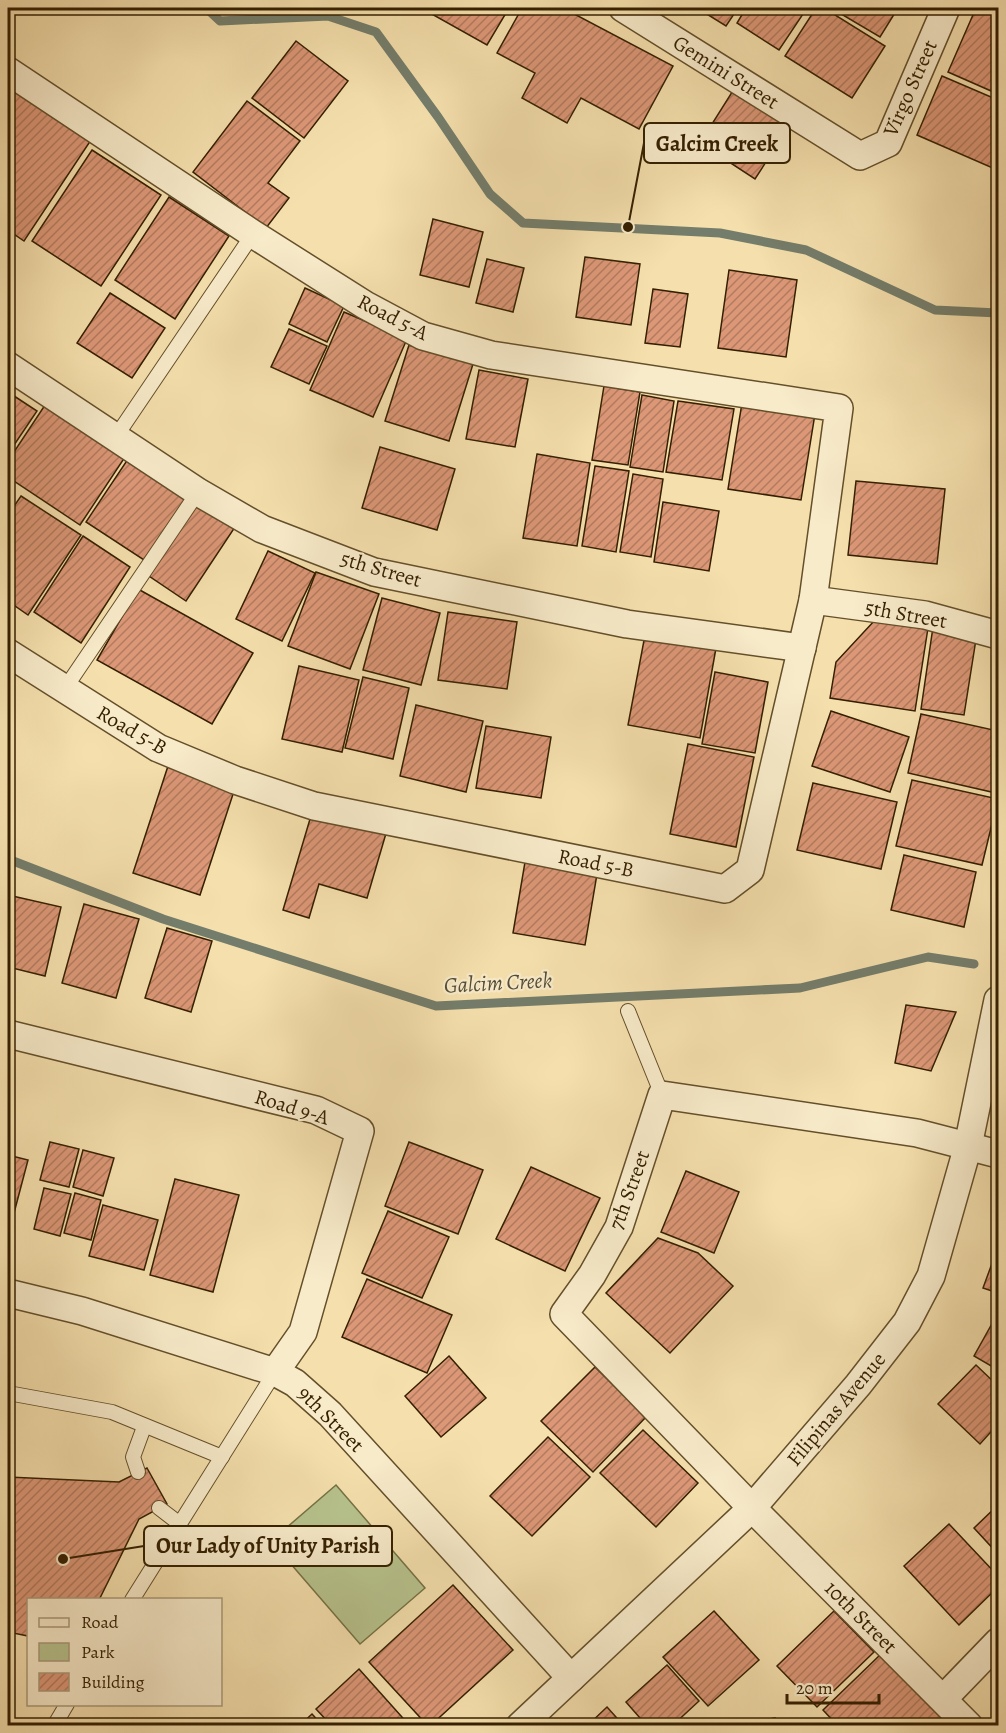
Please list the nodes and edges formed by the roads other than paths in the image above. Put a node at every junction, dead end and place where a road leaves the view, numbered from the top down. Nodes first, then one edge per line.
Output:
1 (623, 8) edge
2 (946, 8) edge
3 (8, 71) edge
4 (860, 156) joint
5 (253, 234) junction
6 (8, 366) edge
7 (838, 408) joint
8 (115, 438) junction
9 (198, 492) junction
10 (813, 600) junction
11 (999, 635) edge
12 (802, 648) junction
13 (8, 652) edge
14 (64, 690) junction
15 (999, 1000) edge
16 (628, 1011) dead end
17 (8, 1034) edge
18 (662, 1095) junction
19 (968, 1146) junction
20 (999, 1154) edge
21 (8, 1293) edge
22 (275, 1372) junction
23 (8, 1393) edge
24 (144, 1427) junction
25 (222, 1457) junction
26 (138, 1472) dead end
27 (159, 1508) dead end
28 (752, 1508) junction
29 (180, 1524) junction
30 (133, 1598) edge
31 (999, 1642) edge
32 (571, 1678) junction
33 (942, 1699) junction
34 (66, 1706) edge
35 (54, 1725) edge
36 (520, 1725) edge
37 (969, 1725) edge

1 - 4 street, Gemini Street
2 - 4 street, Virgo Street
3 - 5 street, Road 5-A
5 - 7 street, Road 5-A
5 - 8 lane
6 - 8 street, 5th Street
7 - 10 street, Road 5-B
8 - 9 street, 5th Street
9 - 12 street, 5th Street
9 - 14 lane
10 - 11 street, 5th Street
10 - 12 street, Road 5-B
12 - 14 street, Road 5-B
13 - 14 street, Road 5-B
15 - 19 street, Filipinas Avenue
16 - 18 lane
17 - 22 street, Road 9-A
18 - 19 street
18 - 28 street, 7th Street
19 - 20 street
19 - 28 street, Filipinas Avenue
21 - 22 street, 9th Street
22 - 25 lane
22 - 32 street, 9th Street
23 - 24 lane
24 - 25 lane
24 - 26 lane
25 - 29 lane
27 - 29 lane
28 - 32 street, Filipinas Avenue
28 - 33 street, 10th Street
29 - 30 lane
31 - 33 street
32 - 36 street, Filipinas Avenue
33 - 37 street, 10th Street
34 - 35 lane

